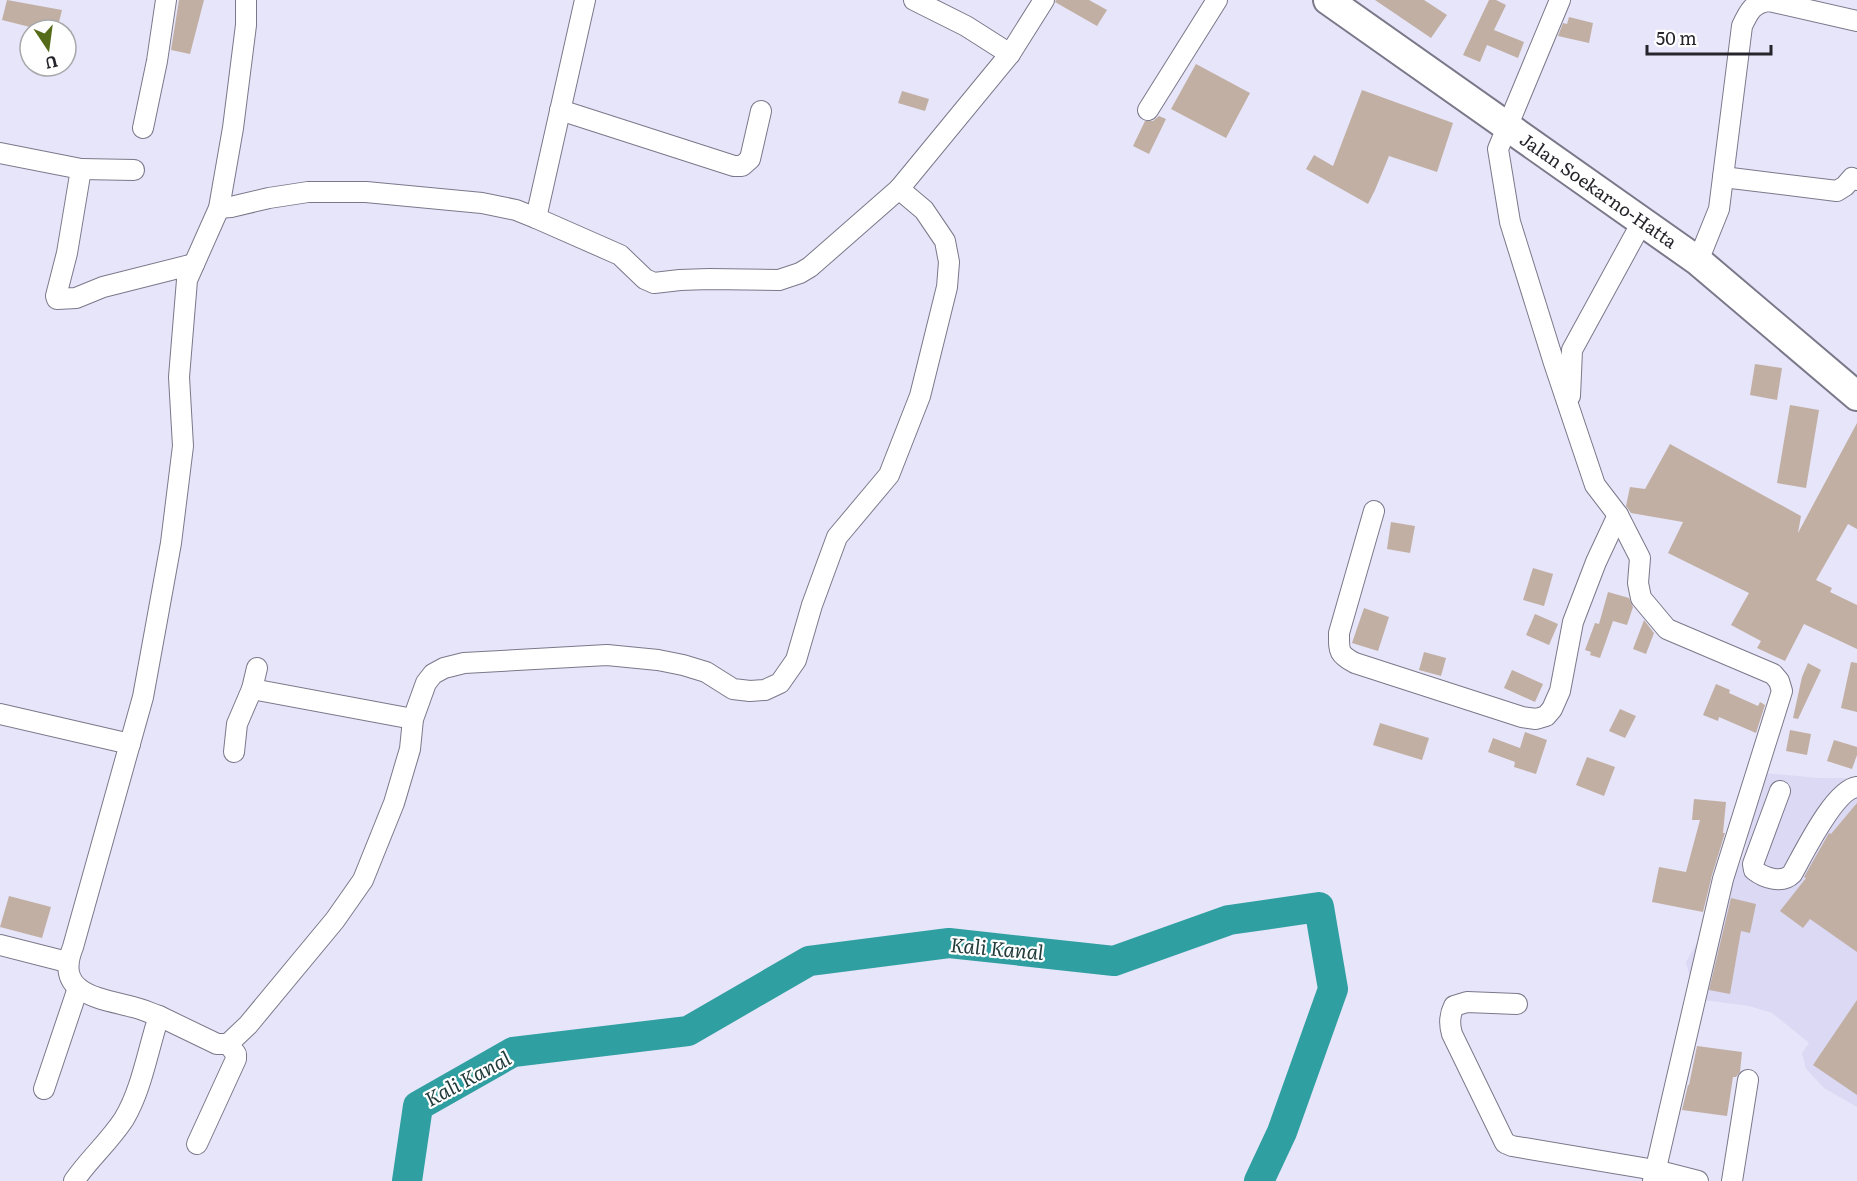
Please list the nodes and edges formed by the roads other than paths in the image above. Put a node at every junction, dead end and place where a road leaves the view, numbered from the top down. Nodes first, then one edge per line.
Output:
1 (166, 0) edge
2 (246, 0) edge
3 (585, 0) edge
4 (914, 0) edge
5 (1044, 0) edge
6 (1217, 0) edge
7 (1328, 0) edge
8 (1560, 0) edge
9 (1857, 21) edge
10 (1010, 54) junction
11 (560, 110) junction
12 (1148, 110) dead end
13 (761, 111) dead end
14 (1508, 127) junction
15 (142, 128) dead end
16 (0, 153) edge
17 (81, 169) junction
18 (134, 170) dead end
19 (1855, 174) edge
20 (1723, 177) junction
21 (899, 189) junction
22 (219, 208) junction
23 (536, 218) junction
24 (1642, 222) junction
25 (1698, 261) junction
26 (194, 264) junction
27 (1857, 396) edge
28 (1570, 413) junction
29 (1374, 511) dead end
30 (1618, 515) junction
31 (257, 668) dead end
32 (252, 689) junction
33 (0, 714) edge
34 (413, 718) junction
35 (130, 744) junction
36 (234, 752) dead end
37 (1857, 787) edge
38 (1780, 791) dead end
39 (0, 945) edge
40 (67, 962) junction
41 (78, 988) junction
42 (1517, 1004) dead end
43 (159, 1016) junction
44 (228, 1044) junction
45 (1748, 1080) dead end
46 (44, 1089) dead end
47 (197, 1144) dead end
48 (1654, 1175) edge
49 (74, 1181) edge
50 (1698, 1181) edge
51 (1732, 1181) edge

1 - 15 street
2 - 22 street
3 - 11 street
4 - 10 street
5 - 10 street
6 - 12 street
7 - 14 highway, Jalan Soekarno-Hatta
8 - 14 street
9 - 20 street
10 - 21 street
11 - 13 street
11 - 23 street
14 - 24 highway, Jalan Soekarno-Hatta
14 - 28 street
16 - 17 street
17 - 18 street
17 - 26 street
19 - 20 street
20 - 25 street
21 - 23 street
21 - 34 street
22 - 23 street
22 - 26 street
24 - 25 highway, Jalan Soekarno-Hatta
24 - 28 street
25 - 27 highway, Jalan Soekarno-Hatta
26 - 35 street
28 - 30 street
29 - 30 street
30 - 48 street
31 - 32 street
32 - 34 street
32 - 36 street
33 - 35 street
34 - 44 street
35 - 40 street
37 - 38 street
39 - 40 street
40 - 41 street
41 - 43 street
41 - 46 street
42 - 48 street
43 - 44 street
43 - 49 street
44 - 47 street
45 - 51 street
48 - 50 street

